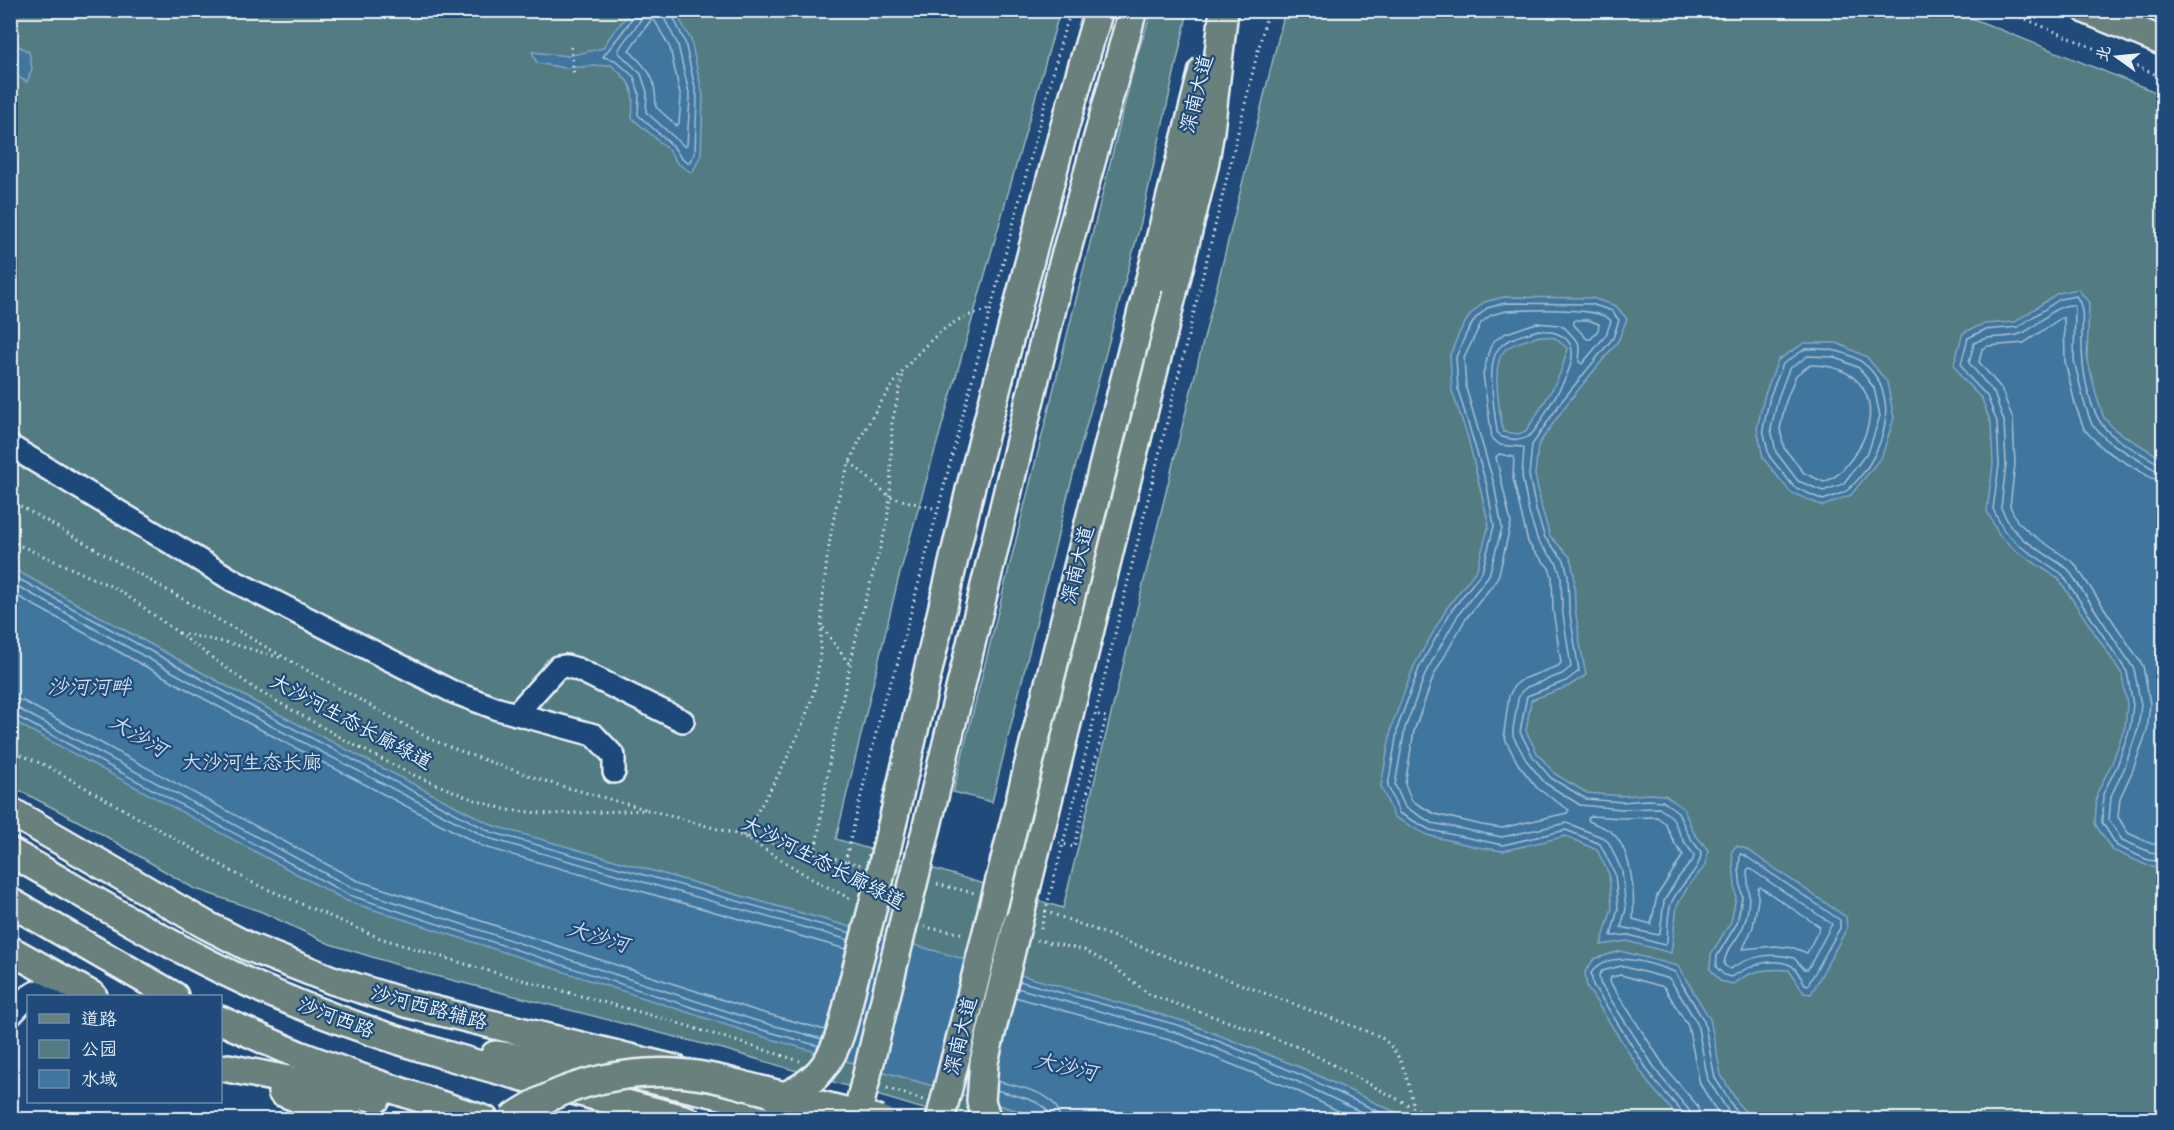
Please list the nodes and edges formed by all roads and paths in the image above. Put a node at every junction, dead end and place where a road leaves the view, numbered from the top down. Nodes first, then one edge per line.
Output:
1 (1072, 10) edge
2 (1099, 10) edge
3 (1133, 10) edge
4 (1219, 10) edge
5 (1224, 10) edge
6 (1268, 10) edge
7 (2004, 10) edge
8 (2087, 10) edge
9 (2163, 42) edge
10 (571, 47) dead end
11 (574, 76) dead end
12 (2163, 78) edge
13 (990, 309) junction
14 (904, 369) junction
15 (10, 446) edge
16 (850, 462) junction
17 (890, 497) junction
18 (10, 500) edge
19 (937, 509) junction
20 (10, 541) edge
21 (823, 627) junction
22 (178, 633) junction
23 (287, 659) junction
24 (850, 665) junction
25 (516, 714) junction
26 (1096, 714) junction
27 (683, 721) dead end
28 (10, 750) edge
29 (614, 772) dead end
30 (1075, 797) dead end
31 (649, 810) junction
32 (10, 812) edge
33 (743, 836) junction
34 (1057, 843) dead end
35 (10, 852) edge
36 (815, 854) junction
37 (845, 862) junction
38 (880, 876) junction
39 (936, 884) dead end
40 (979, 894) dead end
41 (855, 900) dead end
42 (10, 902) edge
43 (1026, 922) junction
44 (922, 926) dead end
45 (971, 934) dead end
46 (10, 950) edge
47 (87, 993) edge
48 (33, 995) edge
49 (172, 995) edge
50 (27, 999) edge
51 (10, 1016) edge
52 (222, 1021) edge
53 (397, 1041) junction
54 (802, 1062) dead end
55 (224, 1066) edge
56 (703, 1076) junction
57 (879, 1086) dead end
58 (285, 1093) junction
59 (1414, 1107) junction
60 (937, 1111) edge
61 (480, 1118) edge
62 (331, 1119) edge
63 (354, 1119) edge
64 (510, 1119) edge
65 (687, 1119) edge
66 (856, 1119) edge
67 (881, 1119) edge
68 (987, 1119) edge
69 (1437, 1119) edge

1 - 13 path
2 - 38 main road
3 - 66 main road, bridge
4 - 60 main road, 深南大道, bridge
5 - 43 main road
6 - 26 path
7 - 12 path
8 - 9 main road
10 - 11 path
13 - 14 path
13 - 19 path
14 - 16 path
14 - 17 path
15 - 25 street
16 - 17 path
16 - 21 path
17 - 19 path
17 - 24 path
18 - 23 path
19 - 37 path
20 - 22 path, 大沙河生态长廊绿道
21 - 24 path
21 - 33 path
22 - 23 path
22 - 31 path, 大沙河生态长廊绿道
23 - 31 path
24 - 36 path
25 - 27 street
25 - 29 street
26 - 30 path
26 - 34 path
28 - 54 path
31 - 33 path, 大沙河生态长廊绿道
32 - 56 main road, 沙河西路辅路, bridge
33 - 36 path
33 - 41 path, 大沙河生态长廊绿道
35 - 53 main road, 沙河西路
36 - 37 path
37 - 38 path
38 - 53 main road, bridge
39 - 40 path
42 - 49 main road
43 - 59 path
43 - 59 path
43 - 68 main road, bridge
44 - 45 path, 大沙河生态长廊绿道
46 - 47 main road
47 - 48 street
50 - 51 street
52 - 61 main road
53 - 65 main road, 沙河西路
55 - 58 main road
55 - 61 main road
56 - 64 main road, bridge
56 - 67 main road, 沙河西路辅路, bridge
57 - 60 path
58 - 62 main road
58 - 63 main road
59 - 69 path

